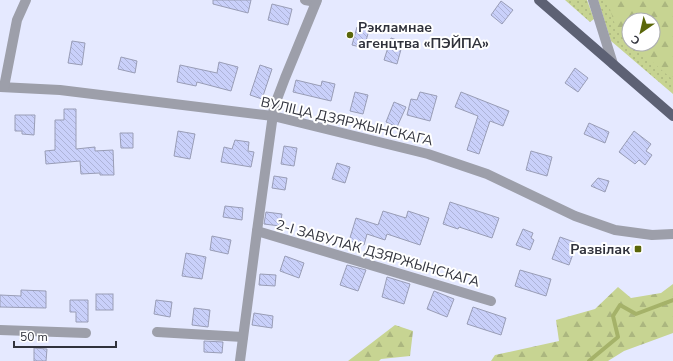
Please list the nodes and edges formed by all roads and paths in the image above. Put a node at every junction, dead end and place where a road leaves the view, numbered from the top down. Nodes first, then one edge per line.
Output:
1 (26, 0) edge
2 (305, 0) edge
3 (539, 0) edge
4 (593, 0) edge
5 (317, 1) edge
6 (613, 64) junction
7 (2, 87) edge
8 (273, 116) junction
9 (673, 116) edge
10 (256, 232) junction
11 (673, 234) edge
12 (491, 301) dead end
13 (0, 330) edge
14 (156, 332) dead end
15 (86, 333) dead end
16 (243, 337) junction
17 (240, 361) edge

1 - 7 street
2 - 5 street
3 - 6 main road
4 - 6 street
5 - 8 street, 2-І ЗАВУЛАК ДЗЯРЖЫНСКАГА
6 - 9 main road
7 - 8 street, ВУЛІЦА ДЗЯРЖЫНСКАГА
8 - 10 street, 2-І ЗАВУЛАК ДЗЯРЖЫНСКАГА
8 - 11 street, ВУЛІЦА ДЗЯРЖЫНСКАГА
10 - 12 street, 2-І ЗАВУЛАК ДЗЯРЖЫНСКАГА
10 - 16 street, 2-І ЗАВУЛАК ДЗЯРЖЫНСКАГА
13 - 15 street
14 - 16 street
16 - 17 street, 2-І ЗАВУЛАК ДЗЯРЖЫНСКАГА

